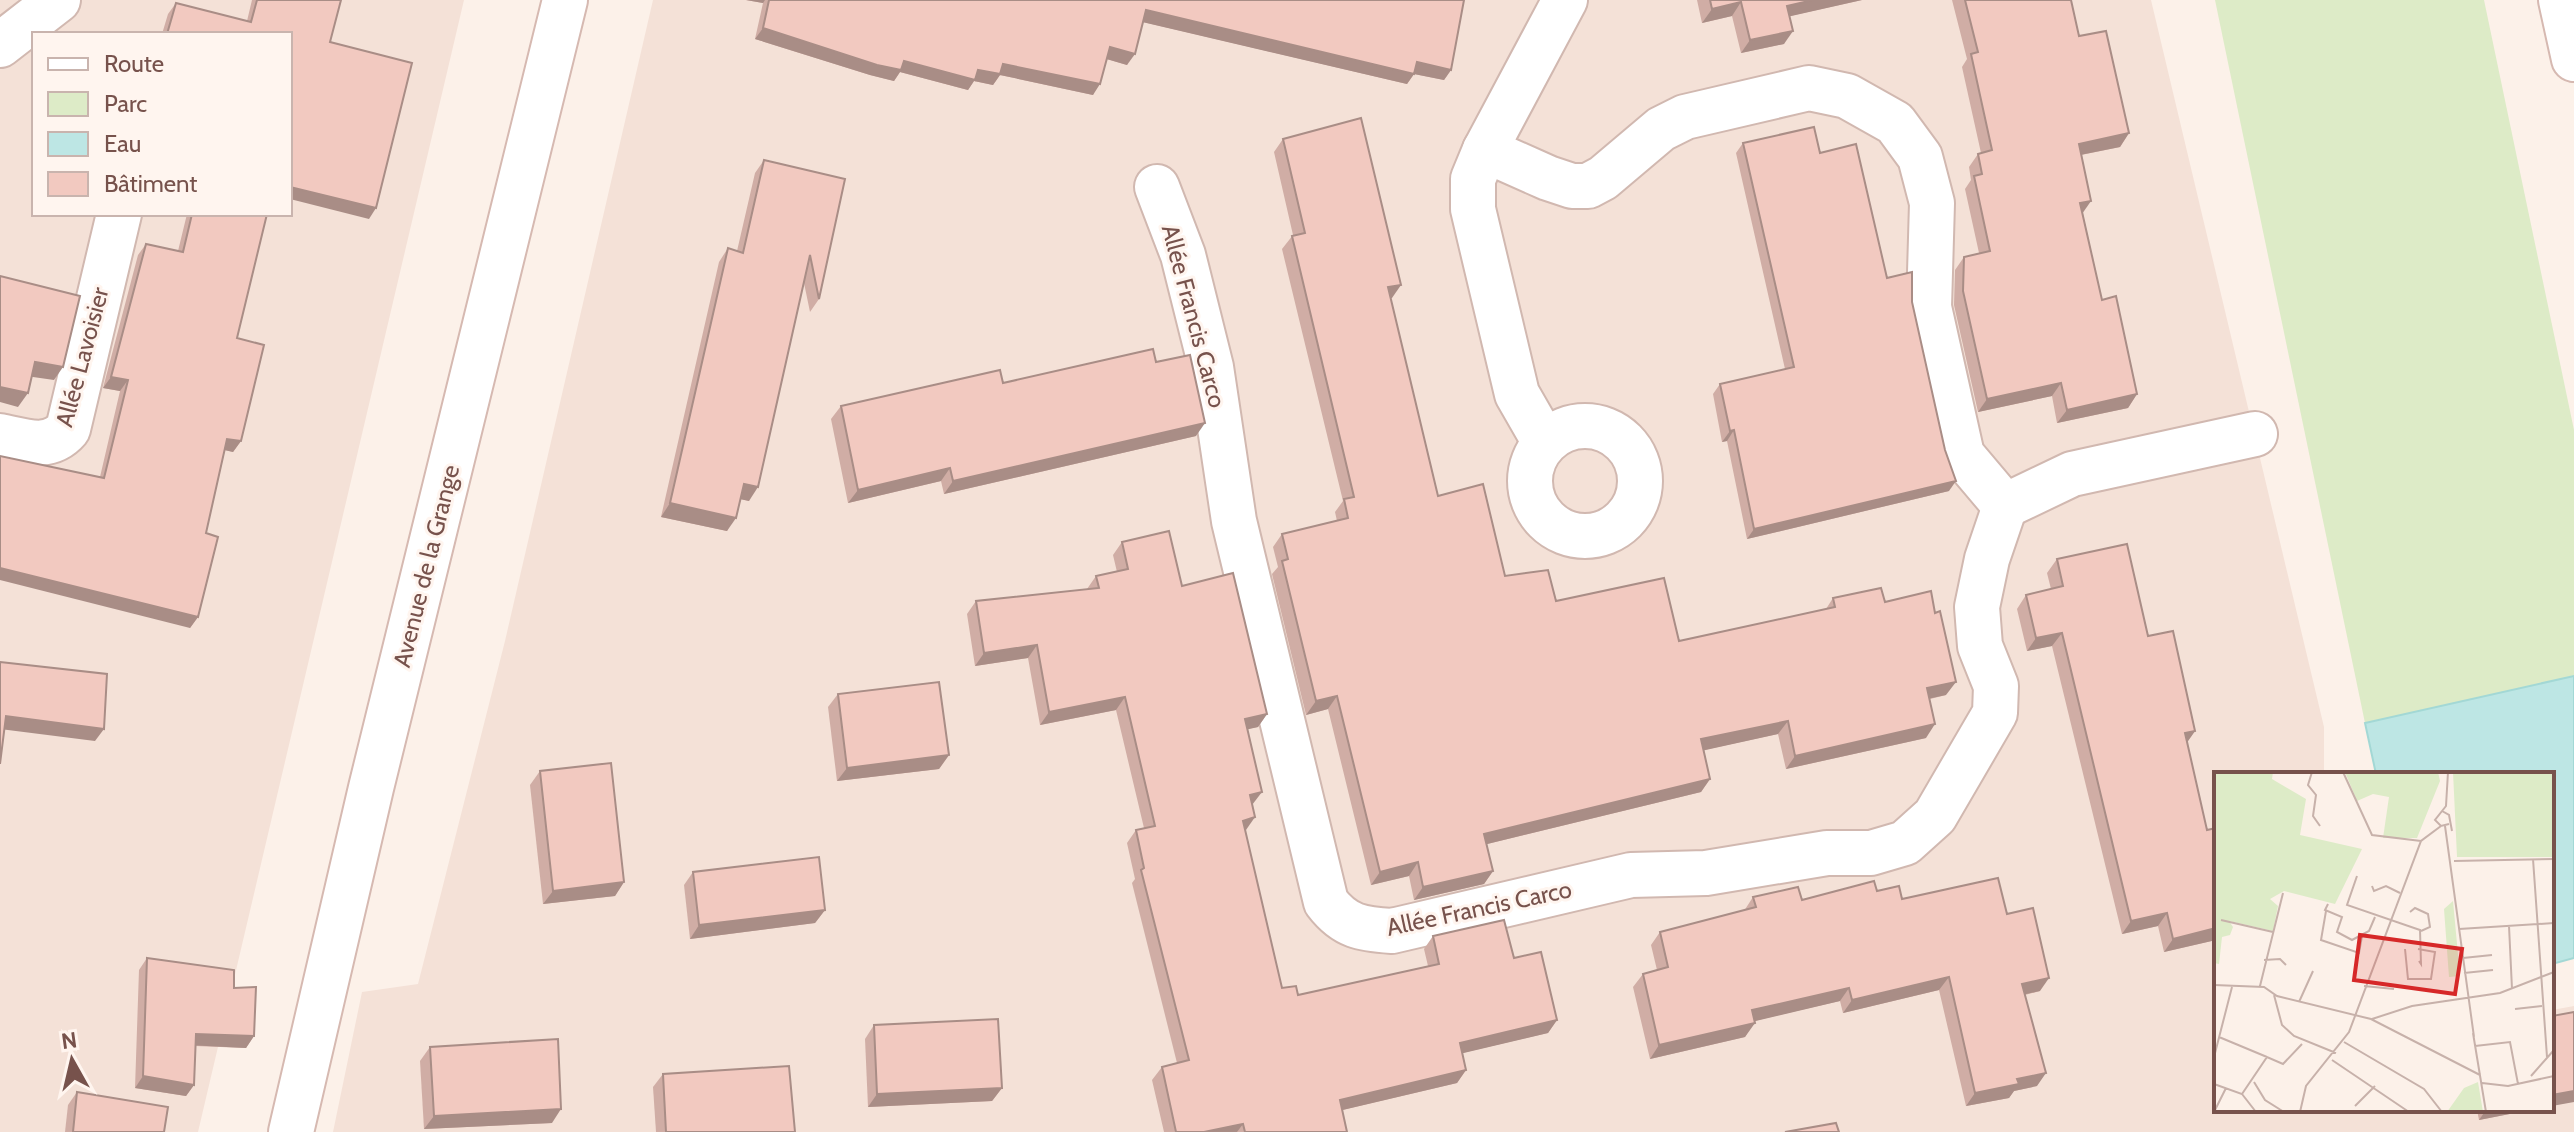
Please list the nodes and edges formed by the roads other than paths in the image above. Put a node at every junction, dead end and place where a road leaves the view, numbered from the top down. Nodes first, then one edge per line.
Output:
1 (565, 0) edge
2 (1565, 0) edge
3 (2561, 0) edge
4 (52, 14) edge
5 (0, 45) edge
6 (2574, 59) edge
7 (1485, 150) junction
8 (1157, 187) dead end
9 (119, 216) edge
10 (2255, 434) dead end
11 (0, 436) edge
12 (1544, 441) dead end
13 (2005, 506) junction
14 (291, 1132) edge

1 - 14 street, Avenue de la Grange
2 - 7 street
3 - 6 street
4 - 5 street
7 - 12 street
7 - 13 street
8 - 13 street, Allée Francis Carco
9 - 11 street, Allée Lavoisier
10 - 13 street

